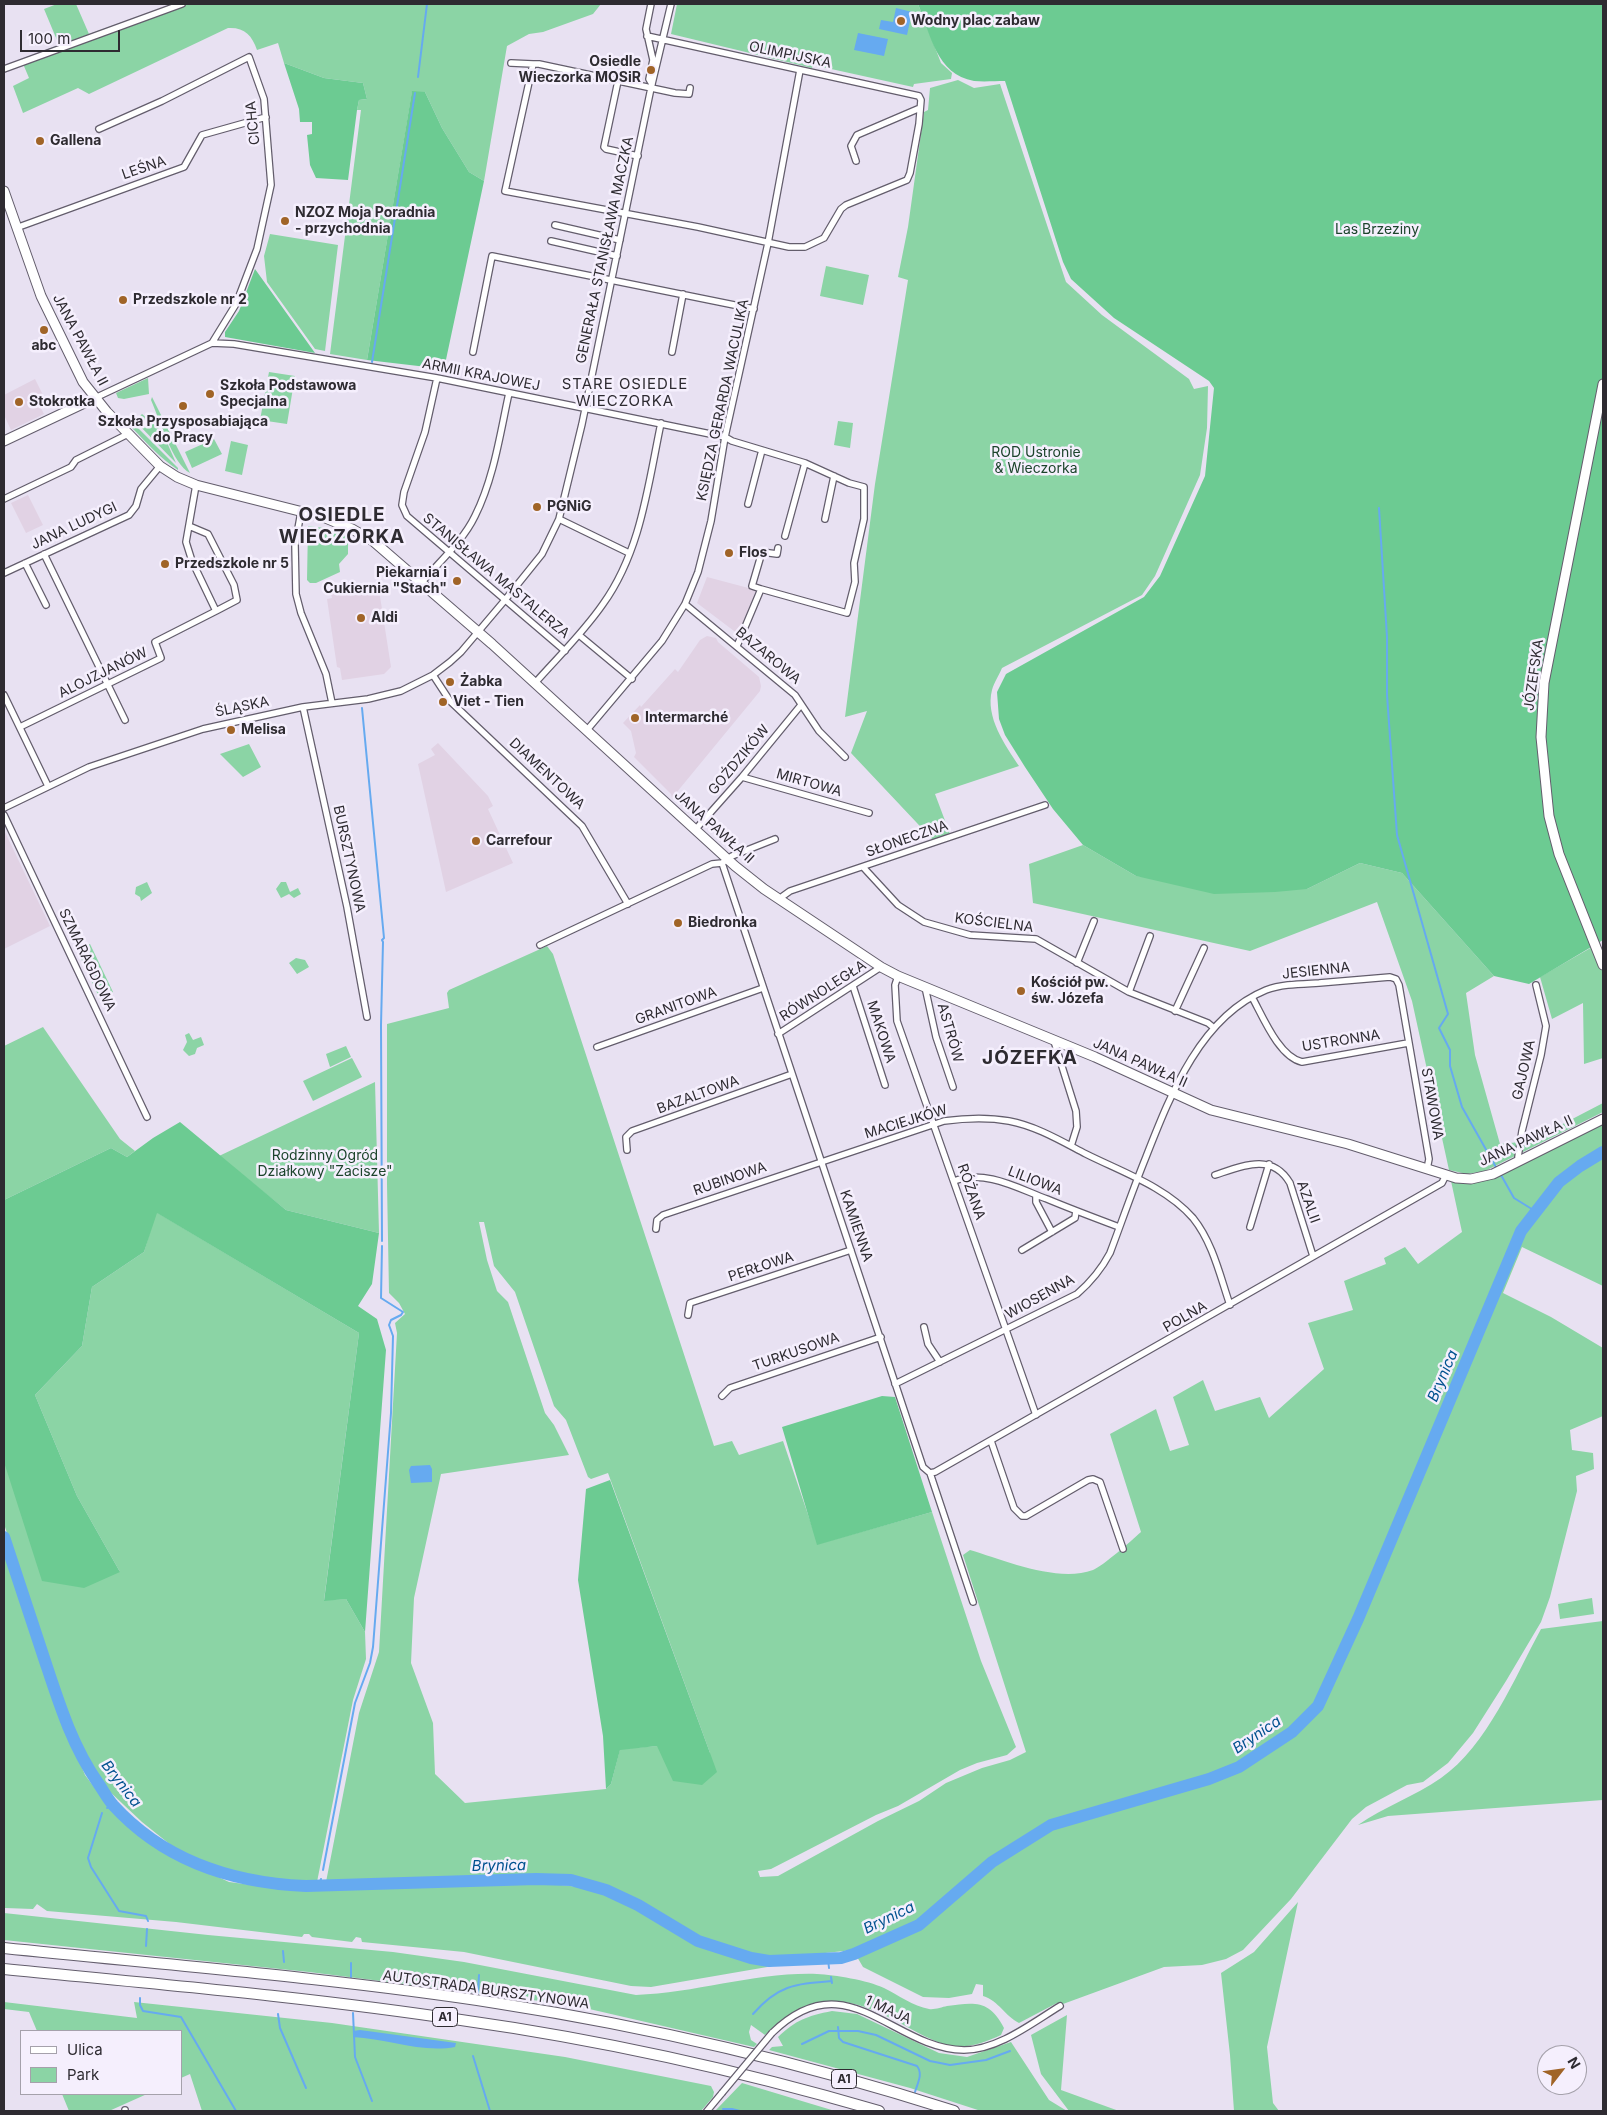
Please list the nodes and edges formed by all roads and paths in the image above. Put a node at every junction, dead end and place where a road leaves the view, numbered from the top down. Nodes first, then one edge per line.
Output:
1 (182, 4) edge
2 (651, 4) edge
3 (671, 4) edge
4 (647, 36) junction
5 (662, 39) junction
6 (511, 63) dead end
7 (533, 64) junction
8 (4, 69) edge
9 (800, 70) junction
10 (618, 81) junction
11 (652, 87) junction
12 (690, 88) dead end
13 (920, 108) junction
14 (266, 117) junction
15 (98, 129) dead end
16 (638, 156) junction
17 (856, 161) dead end
18 (4, 190) edge
19 (625, 215) junction
20 (555, 225) dead end
21 (16, 228) junction
22 (620, 240) junction
23 (551, 241) dead end
24 (768, 243) junction
25 (617, 256) junction
26 (612, 279) junction
27 (682, 294) junction
28 (754, 309) junction
29 (212, 343) junction
30 (473, 352) dead end
31 (672, 352) dead end
32 (437, 378) junction
33 (1603, 384) edge
34 (509, 393) junction
35 (95, 398) junction
36 (584, 409) junction
37 (661, 423) junction
38 (128, 434) junction
39 (725, 437) junction
40 (4, 441) edge
41 (762, 450) junction
42 (805, 463) junction
43 (160, 466) junction
44 (834, 476) junction
45 (196, 485) junction
46 (4, 500) edge
47 (748, 504) dead end
48 (301, 512) junction
49 (560, 519) junction
50 (826, 519) dead end
51 (189, 526) junction
52 (785, 536) dead end
53 (778, 548) dead end
54 (449, 552) junction
55 (629, 553) junction
56 (44, 554) junction
57 (25, 563) junction
58 (4, 573) edge
59 (422, 582) junction
60 (761, 590) junction
61 (505, 600) junction
62 (686, 604) junction
63 (46, 605) dead end
64 (216, 611) junction
65 (478, 632) junction
66 (579, 635) junction
67 (737, 646) junction
68 (565, 651) junction
69 (432, 675) junction
70 (632, 679) junction
71 (535, 682) junction
72 (108, 684) junction
73 (4, 695) edge
74 (332, 703) junction
75 (801, 705) junction
76 (303, 707) junction
77 (125, 720) dead end
78 (20, 727) junction
79 (587, 730) junction
80 (845, 757) dead end
81 (742, 777) junction
82 (48, 786) junction
83 (1045, 805) dead end
84 (4, 808) edge
85 (869, 813) dead end
86 (4, 815) edge
87 (695, 830) junction
88 (775, 839) dead end
89 (724, 861) junction
90 (863, 867) junction
91 (780, 900) junction
92 (628, 904) junction
93 (1094, 921) dead end
94 (1150, 936) dead end
95 (540, 945) dead end
96 (1204, 948) dead end
97 (1077, 963) junction
98 (1603, 964) edge
99 (881, 967) junction
100 (898, 976) junction
101 (1390, 977) joint
102 (1536, 985) dead end
103 (853, 986) junction
104 (925, 986) junction
105 (763, 988) junction
106 (1129, 992) junction
107 (1252, 997) junction
108 (1175, 1011) junction
109 (366, 1017) dead end
110 (1214, 1028) junction
111 (778, 1034) junction
112 (1054, 1041) junction
113 (1408, 1042) junction
114 (597, 1047) dead end
115 (792, 1074) junction
116 (885, 1085) dead end
117 (953, 1087) dead end
118 (1172, 1093) junction
119 (147, 1117) dead end
120 (1603, 1119) edge
121 (934, 1124) junction
122 (1071, 1146) junction
123 (627, 1150) dead end
124 (1520, 1161) junction
125 (822, 1162) junction
126 (1269, 1164) junction
127 (1427, 1169) junction
128 (1215, 1175) dead end
129 (1446, 1175) junction
130 (1137, 1179) junction
131 (954, 1181) junction
132 (1036, 1195) junction
133 (1076, 1211) junction
134 (1250, 1226) dead end
135 (1119, 1227) junction
136 (656, 1229) dead end
137 (1052, 1232) junction
138 (851, 1250) junction
139 (1022, 1250) dead end
140 (1313, 1256) junction
141 (1230, 1305) junction
142 (688, 1315) dead end
143 (924, 1327) dead end
144 (1006, 1330) junction
145 (881, 1337) junction
146 (940, 1362) junction
147 (895, 1384) junction
148 (722, 1396) dead end
149 (1036, 1416) junction
150 (991, 1441) junction
151 (930, 1473) junction
152 (1123, 1548) dead end
153 (973, 1602) dead end
154 (4, 1948) edge
155 (4, 1969) edge
156 (1060, 2006) dead end
157 (707, 2111) edge
158 (880, 2111) edge
159 (954, 2111) edge

1 - 8 street
2 - 4 street, GENERAŁA STANISŁAWA MACZKA
3 - 5 street, GENERAŁA STANISŁAWA MACZKA
4 - 5 street
4 - 11 street, GENERAŁA STANISŁAWA MACZKA
5 - 9 street, OLIMPIJSKA
5 - 11 street, GENERAŁA STANISŁAWA MACZKA
6 - 7 street
7 - 10 street
7 - 19 street
9 - 13 street, OLIMPIJSKA
9 - 24 street, KSIĘDZA GERARDA WACULIKA
10 - 11 street
10 - 16 street
11 - 12 street
11 - 16 street, GENERAŁA STANISŁAWA MACZKA
13 - 17 street
13 - 24 street
14 - 15 street, CICHA
14 - 21 street, LEŚNA
14 - 29 street, CICHA
16 - 19 street, GENERAŁA STANISŁAWA MACZKA
18 - 21 street, JANA PAWŁA II
19 - 22 street, GENERAŁA STANISŁAWA MACZKA
19 - 24 street
20 - 22 street
21 - 35 street, JANA PAWŁA II
22 - 25 street, GENERAŁA STANISŁAWA MACZKA
23 - 25 street
24 - 28 street, KSIĘDZA GERARDA WACULIKA
25 - 26 street, GENERAŁA STANISŁAWA MACZKA
26 - 27 street
26 - 30 street
26 - 36 street, GENERAŁA STANISŁAWA MACZKA
27 - 28 street
27 - 31 street
28 - 39 street, KSIĘDZA GERARDA WACULIKA
29 - 32 street, ARMII KRAJOWEJ
29 - 35 street, ARMII KRAJOWEJ
32 - 34 street, ARMII KRAJOWEJ
32 - 54 street, STANISŁAWA MASTALERZA
33 - 98 street, JÓZEFSKA
34 - 36 street, ARMII KRAJOWEJ
34 - 54 street
35 - 38 street, JANA PAWŁA II
35 - 40 street
36 - 37 street, ARMII KRAJOWEJ
36 - 49 street, GENERAŁA STANISŁAWA MACZKA
37 - 39 street, ARMII KRAJOWEJ
37 - 55 street
38 - 43 street, JANA PAWŁA II
38 - 46 street
39 - 41 street, ARMII KRAJOWEJ
39 - 62 street, KSIĘDZA GERARDA WACULIKA
41 - 42 street, ARMII KRAJOWEJ
41 - 47 street
42 - 44 street, ARMII KRAJOWEJ
42 - 52 street
43 - 45 street, JANA PAWŁA II
43 - 56 street, JANA LUDYGI
44 - 50 street
44 - 60 street, ARMII KRAJOWEJ
45 - 48 street, JANA PAWŁA II
45 - 51 street
48 - 59 street, JANA PAWŁA II
48 - 74 street
49 - 55 street
49 - 61 street, GENERAŁA STANISŁAWA MACZKA
51 - 64 street
51 - 64 street
53 - 60 street
54 - 59 street
54 - 61 street, STANISŁAWA MASTALERZA
55 - 66 street
56 - 57 street, JANA LUDYGI
56 - 72 street
57 - 58 street, JANA LUDYGI
57 - 63 street
59 - 65 street, JANA PAWŁA II
60 - 67 street
61 - 65 street, GENERAŁA STANISŁAWA MACZKA
61 - 68 street, STANISŁAWA MASTALERZA
62 - 67 street, BAZAROWA
62 - 70 street, KSIĘDZA GERARDA WACULIKA
64 - 72 street, ALOJZJANÓW
65 - 69 street, ŚLĄSKA
65 - 71 street, JANA PAWŁA II
66 - 68 street
66 - 70 street
67 - 75 street, BAZAROWA
68 - 71 street
69 - 74 street, ŚLĄSKA
69 - 92 street, DIAMENTOWA
70 - 79 street, KSIĘDZA GERARDA WACULIKA
71 - 79 street, JANA PAWŁA II
72 - 77 street
72 - 78 street, ALOJZJANÓW
73 - 78 street
74 - 76 street, ŚLĄSKA
75 - 80 street, BAZAROWA
75 - 81 street, GOŹDZIKÓW
76 - 82 street, ŚLĄSKA
76 - 109 street, BURSZTYNOWA
78 - 82 street
79 - 87 street, JANA PAWŁA II
81 - 85 street, MIRTOWA
81 - 87 street, GOŹDZIKÓW
82 - 84 street, ŚLĄSKA
83 - 90 street, SŁONECZNA
86 - 119 street, SZMARAGDOWA
87 - 89 street, JANA PAWŁA II
88 - 89 street
89 - 91 street, JANA PAWŁA II
89 - 92 street
89 - 105 street, KAMIENNA
90 - 91 street, SŁONECZNA
90 - 97 street, KOŚCIELNA
91 - 99 street, JANA PAWŁA II
92 - 95 street
93 - 97 street
94 - 106 street
96 - 108 street
97 - 106 street, KOŚCIELNA
99 - 100 street, JANA PAWŁA II
99 - 103 street, RÓWNOLEGŁA
100 - 104 street, JANA PAWŁA II
100 - 121 street, RÓŻANA
101 - 107 street, JESIENNA
101 - 113 street, STAWOWA
102 - 124 street, GAJOWA
103 - 111 street, RÓWNOLEGŁA
103 - 116 street, MAKOWA
104 - 112 street, JANA PAWŁA II
104 - 117 street, ASTRÓW
105 - 111 street, KAMIENNA
105 - 114 street, GRANITOWA
106 - 108 street, KOŚCIELNA
107 - 110 street, JESIENNA
107 - 113 street, USTRONNA
108 - 110 street, KOŚCIELNA
110 - 118 street, JESIENNA
111 - 115 street, KAMIENNA
112 - 118 street, JANA PAWŁA II
112 - 122 street
113 - 127 street, STAWOWA
115 - 123 street, BAZALTOWA
115 - 125 street, KAMIENNA
118 - 127 street, JANA PAWŁA II
118 - 130 street, WIOSENNA
120 - 124 street, JANA PAWŁA II
121 - 122 street, MACIEJKÓW
121 - 125 street, MACIEJKÓW
121 - 131 street, RÓŻANA
122 - 130 street, MACIEJKÓW
124 - 129 street, JANA PAWŁA II
125 - 136 street, RUBINOWA
125 - 138 street, KAMIENNA
126 - 128 street
126 - 134 street
126 - 140 street, AZALII
127 - 129 street, JANA PAWŁA II
129 - 140 street, POLNA
130 - 135 street, WIOSENNA
130 - 141 street, MACIEJKÓW
131 - 132 street, LILIOWA
131 - 144 street, RÓŻANA
132 - 133 street, LILIOWA
132 - 137 street
133 - 135 street, LILIOWA
133 - 137 street
135 - 144 street, WIOSENNA
137 - 139 street
138 - 142 street, PERŁOWA
138 - 145 street, KAMIENNA
140 - 141 street, POLNA
141 - 149 street, POLNA
143 - 146 street
144 - 146 street, WIOSENNA
144 - 149 street, RÓŻANA
145 - 147 street, KAMIENNA
145 - 148 street, TURKUSOWA
146 - 147 street, WIOSENNA
147 - 151 street, KAMIENNA
149 - 150 street, POLNA
150 - 151 street, POLNA
150 - 152 street
151 - 153 street, KAMIENNA
154 - 159 highway, AUTOSTRADA BURSZTYNOWA / A1
155 - 158 highway, A1
156 - 157 street, 1 MAJA, bridge

